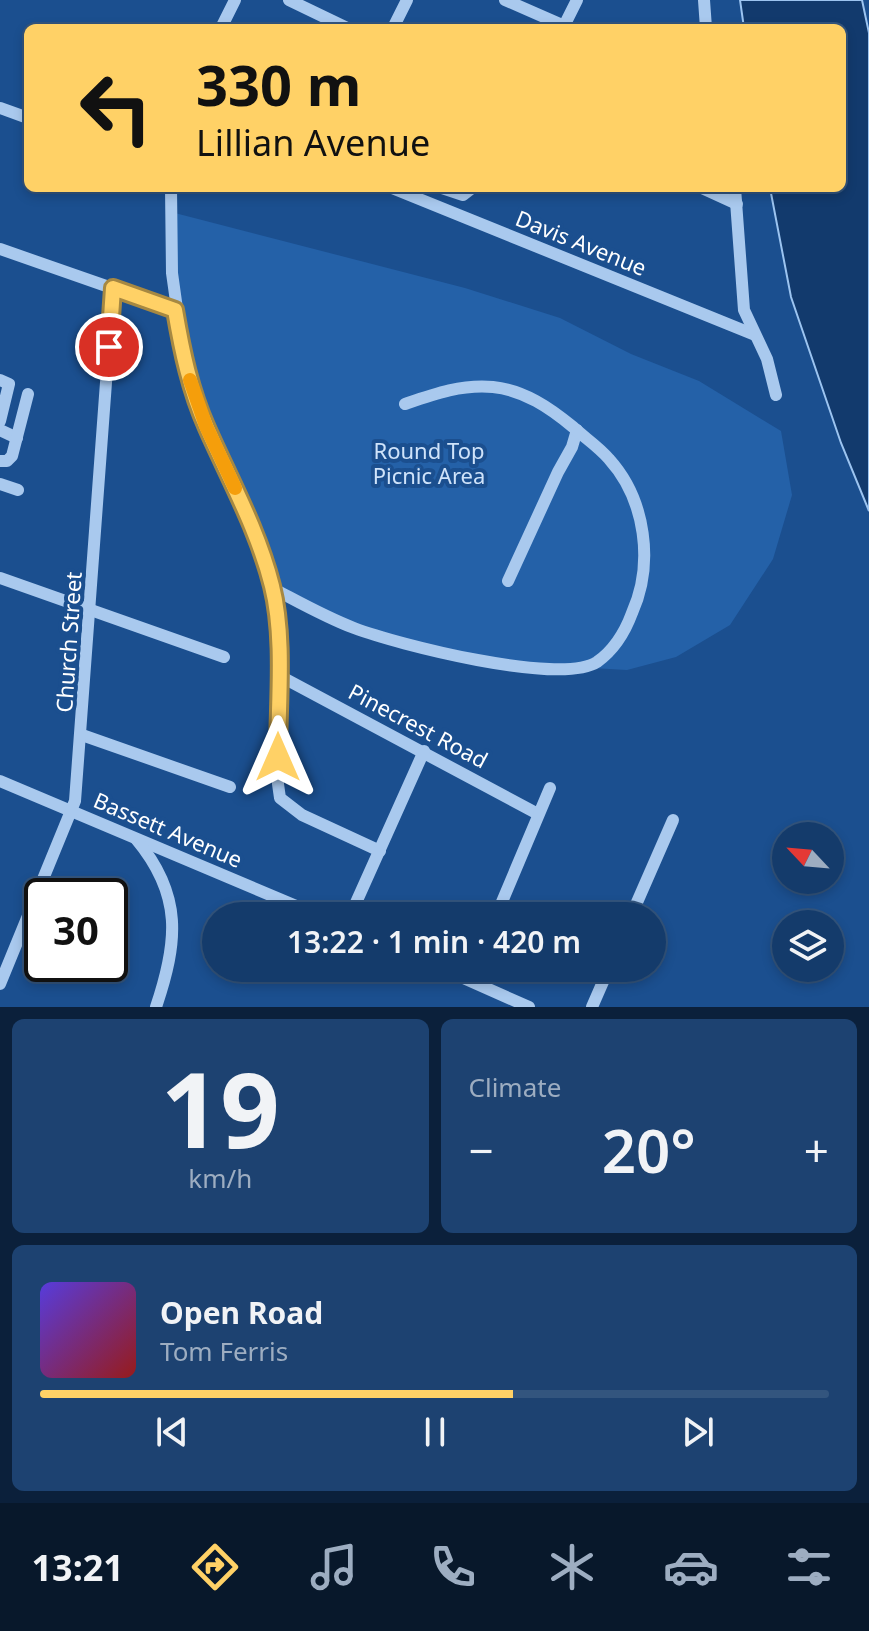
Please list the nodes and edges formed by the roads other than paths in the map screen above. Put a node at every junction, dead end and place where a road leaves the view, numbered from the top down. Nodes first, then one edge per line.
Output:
1 (235, 0) edge
2 (289, 0) edge
3 (407, 0) edge
4 (505, 0) edge
5 (577, 0) edge
6 (704, 0) edge
7 (223, 24) edge
8 (339, 24) edge
9 (395, 24) edge
10 (559, 24) edge
11 (567, 24) edge
12 (706, 24) edge
13 (0, 108) edge
14 (24, 117) edge
15 (171, 192) edge
16 (402, 192) edge
17 (711, 192) edge
18 (736, 192) edge
19 (737, 204) junction
20 (0, 249) edge
21 (113, 288) junction
22 (175, 310) junction
23 (755, 335) junction
24 (0, 380) edge
25 (28, 394) dead end
26 (776, 395) dead end
27 (405, 404) dead end
28 (0, 421) edge
29 (0, 430) edge
30 (577, 430) junction
31 (17, 438) junction
32 (0, 461) edge
33 (0, 484) edge
34 (18, 490) dead end
35 (0, 578) edge
36 (508, 581) dead end
37 (272, 588) junction
38 (91, 610) junction
39 (224, 657) dead end
40 (278, 675) junction
41 (82, 735) junction
42 (424, 751) junction
43 (0, 781) edge
44 (230, 787) dead end
45 (550, 788) dead end
46 (73, 811) junction
47 (538, 814) junction
48 (673, 820) dead end
49 (134, 837) junction
50 (380, 851) junction
51 (287, 902) edge
52 (356, 902) edge
53 (502, 902) edge
54 (637, 902) edge
55 (485, 982) edge
56 (603, 982) edge
57 (0, 984) edge
58 (156, 1007) edge
59 (529, 1007) edge
60 (592, 1007) edge

1 - 7 street
2 - 8 street
3 - 9 street
4 - 10 street
5 - 11 street
6 - 12 street
13 - 14 street
15 - 22 street
16 - 23 street, Davis Avenue
17 - 19 street
18 - 19 street
19 - 23 street
20 - 21 street
21 - 22 street
21 - 38 street, Church Street
22 - 37 street
23 - 26 street
24 - 28 street
25 - 31 street
27 - 30 street
29 - 31 street
30 - 36 street
30 - 37 street
31 - 32 street
33 - 34 street
35 - 38 street
37 - 40 street
38 - 39 street
38 - 41 street, Church Street
40 - 42 street, Pinecrest Road
40 - 50 street
41 - 44 street
41 - 46 street, Church Street
42 - 47 street, Pinecrest Road
42 - 50 street
43 - 46 street, Bassett Avenue
45 - 47 street
46 - 49 street, Bassett Avenue
46 - 57 street, Church Street
47 - 53 street
48 - 54 street
49 - 51 street, Bassett Avenue
49 - 58 street
50 - 52 street
55 - 59 street
56 - 60 street

